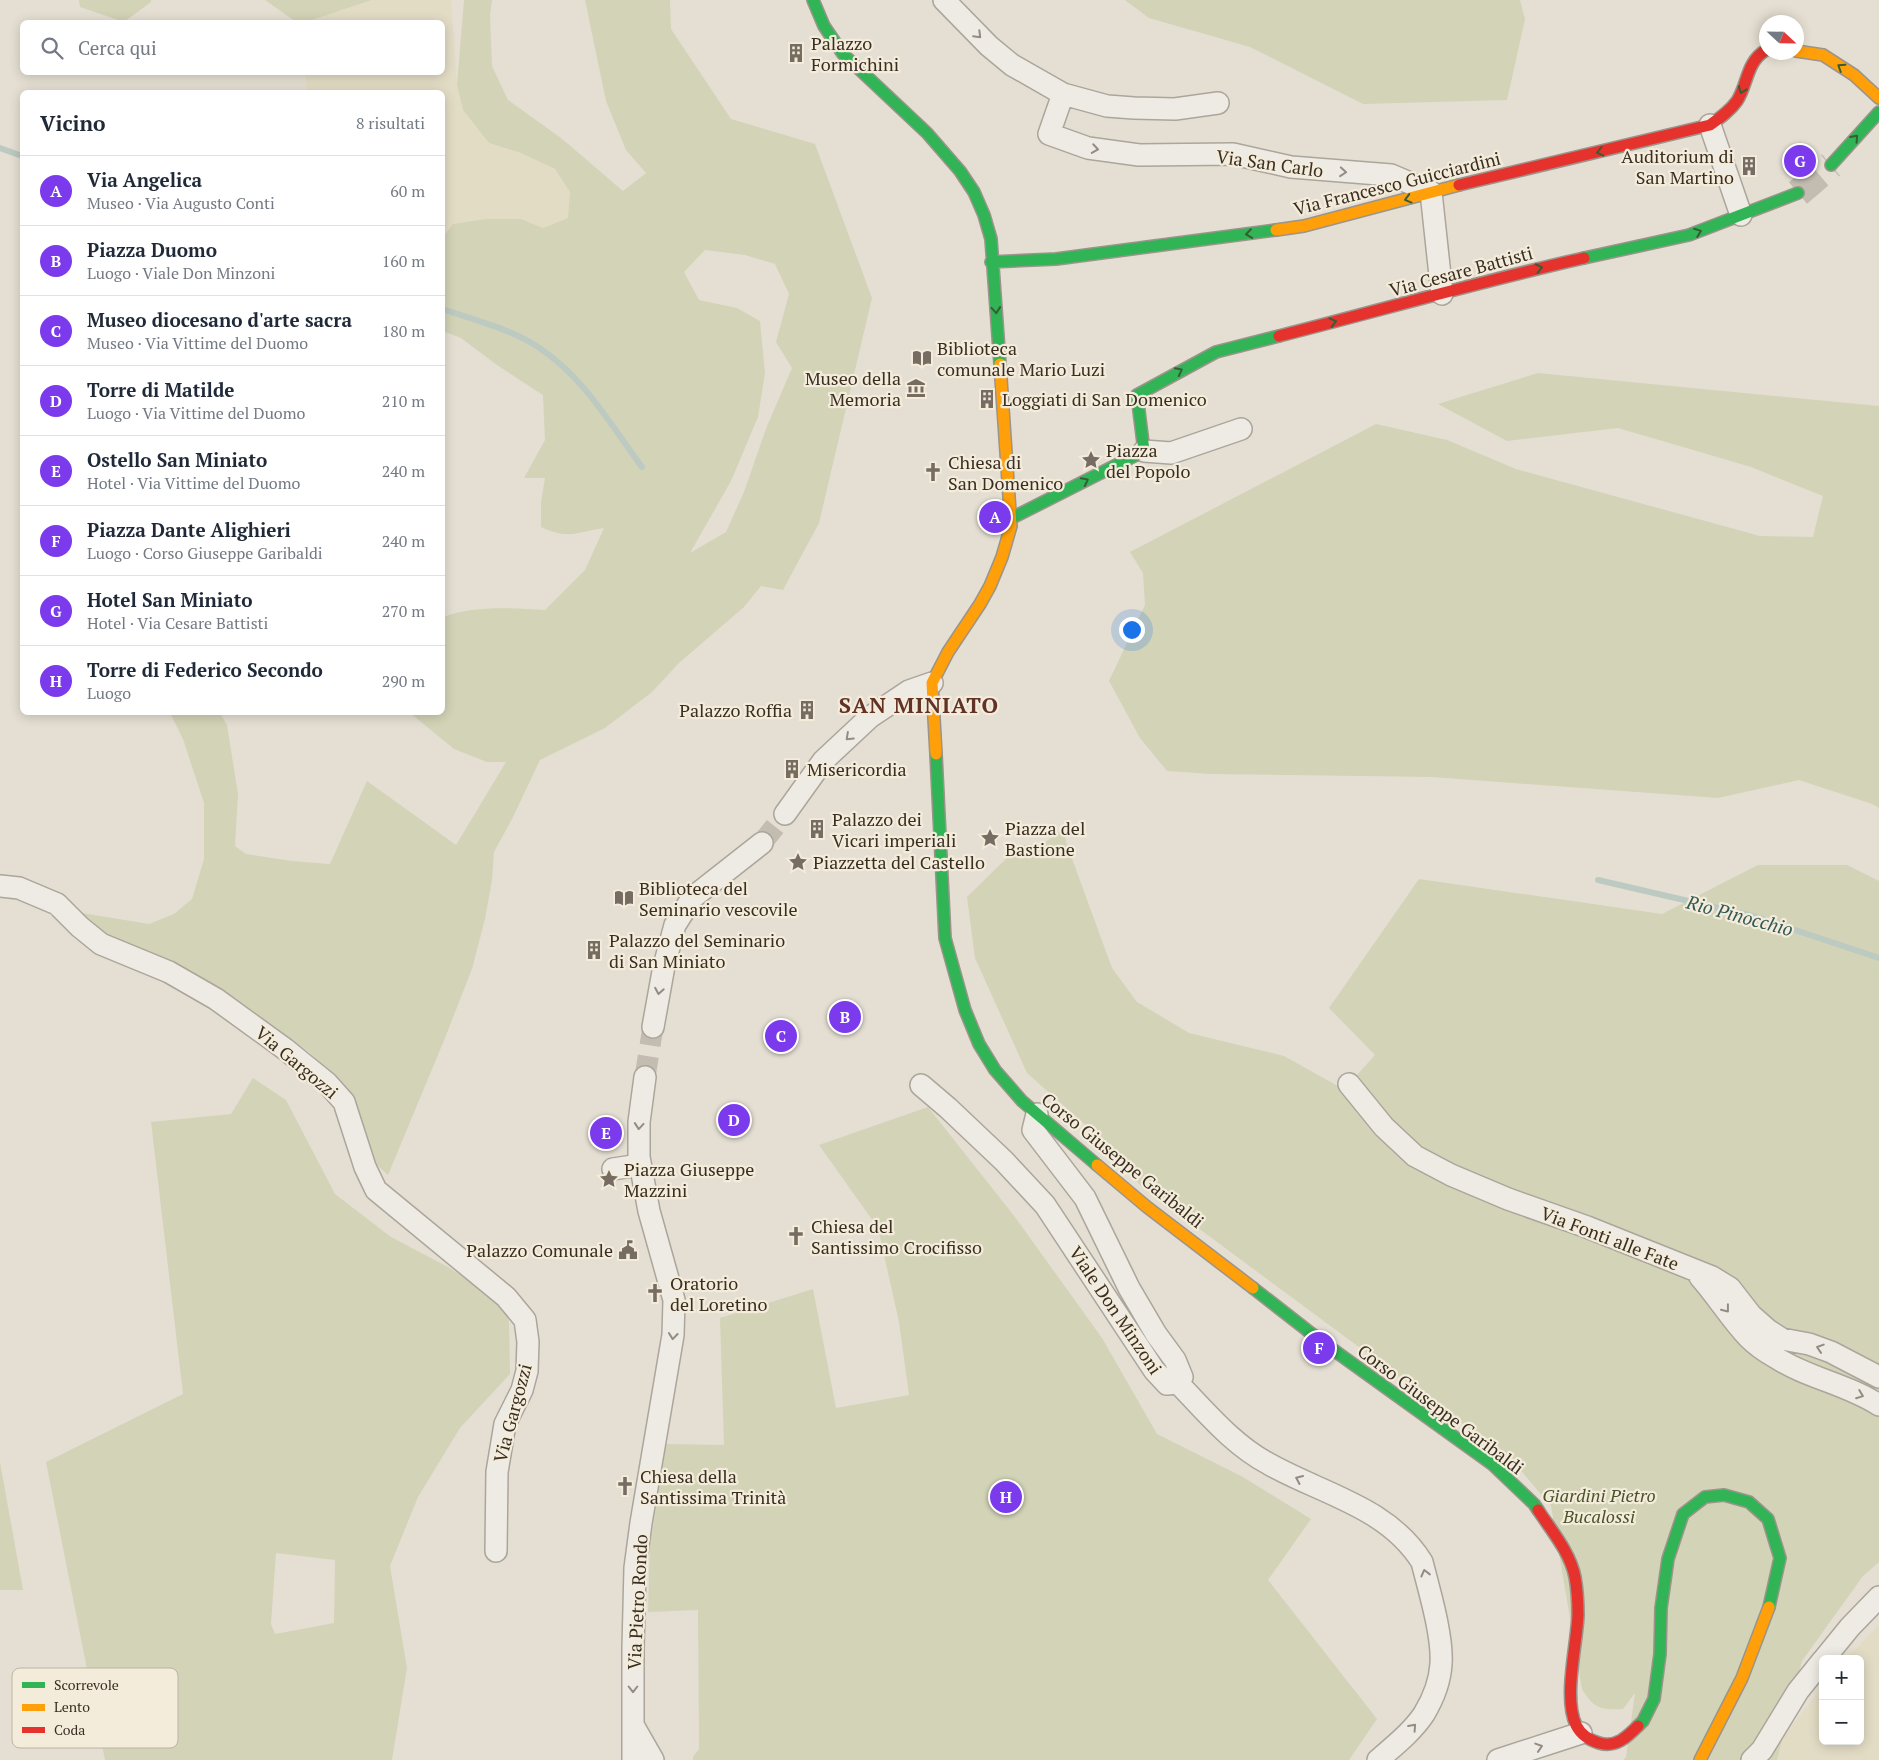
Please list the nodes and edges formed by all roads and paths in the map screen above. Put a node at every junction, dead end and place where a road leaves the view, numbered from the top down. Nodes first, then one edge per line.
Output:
1 (813, 0) edge
2 (944, 0) edge
3 (1804, 51) edge
4 (1759, 55) edge
5 (1064, 94) junction
6 (1879, 98) edge
7 (1218, 103) dead end
8 (1879, 112) edge
9 (1710, 126) junction
10 (1830, 165) tunnel mouth
11 (1431, 192) junction
12 (1798, 192) tunnel mouth
13 (1741, 215) junction
14 (991, 262) junction
15 (1442, 294) junction
16 (1241, 428) dead end
17 (1144, 451) junction
18 (1010, 519) junction
19 (932, 683) junction
20 (785, 814) tunnel mouth
21 (762, 843) tunnel mouth
22 (0, 886) edge
23 (653, 1027) tunnel mouth
24 (645, 1077) tunnel mouth
25 (1349, 1084) dead end
26 (921, 1085) dead end
27 (1037, 1114) junction
28 (640, 1165) junction
29 (612, 1170) dead end
30 (1694, 1272) junction
31 (1879, 1377) edge
32 (1178, 1383) junction
33 (1879, 1405) edge
34 (496, 1551) dead end
35 (1879, 1597) edge
36 (1827, 1655) edge
37 (1819, 1665) edge
38 (633, 1725) junction
39 (1581, 1733) junction
40 (633, 1760) edge
41 (653, 1760) edge
42 (1378, 1760) edge
43 (1498, 1760) edge
44 (1700, 1760) edge
45 (1752, 1760) edge

1 - 14 main road
2 -> 5 street
6 -> 3 main road
4 -> 9 main road, Via Francesco Guicciardini
5 - 7 street
5 -> 11 street, Via San Carlo
10 -> 8 main road
9 -> 11 main road, Via Francesco Guicciardini
9 - 13 street
11 -> 14 main road, Via Francesco Guicciardini
11 - 15 street
12 - 13 main road, Via Cesare Battisti
15 -> 13 main road, Via Cesare Battisti
14 -> 18 main road
17 -> 15 main road, Via Cesare Battisti
16 - 17 street
18 -> 17 main road
18 - 19 main road
19 -> 20 street
19 - 27 main road, Corso Giuseppe Garibaldi
21 -> 23 street
22 - 34 street, Via Gargozzi
24 -> 28 street, Via Pietro Rondo
25 - 30 street, Via Fonti alle Fate
26 - 32 street, Viale Don Minzoni
27 - 32 street
27 - 39 main road, Corso Giuseppe Garibaldi
28 - 29 street
28 -> 38 street, Via Pietro Rondo
31 -> 30 street, Via Fonti alle Fate
30 -> 33 street
42 -> 32 street, Viale Don Minzoni
35 - 36 street
37 - 45 street
38 - 40 street, Via Pietro Rondo
38 - 41 street
43 -> 39 street
39 - 44 main road

